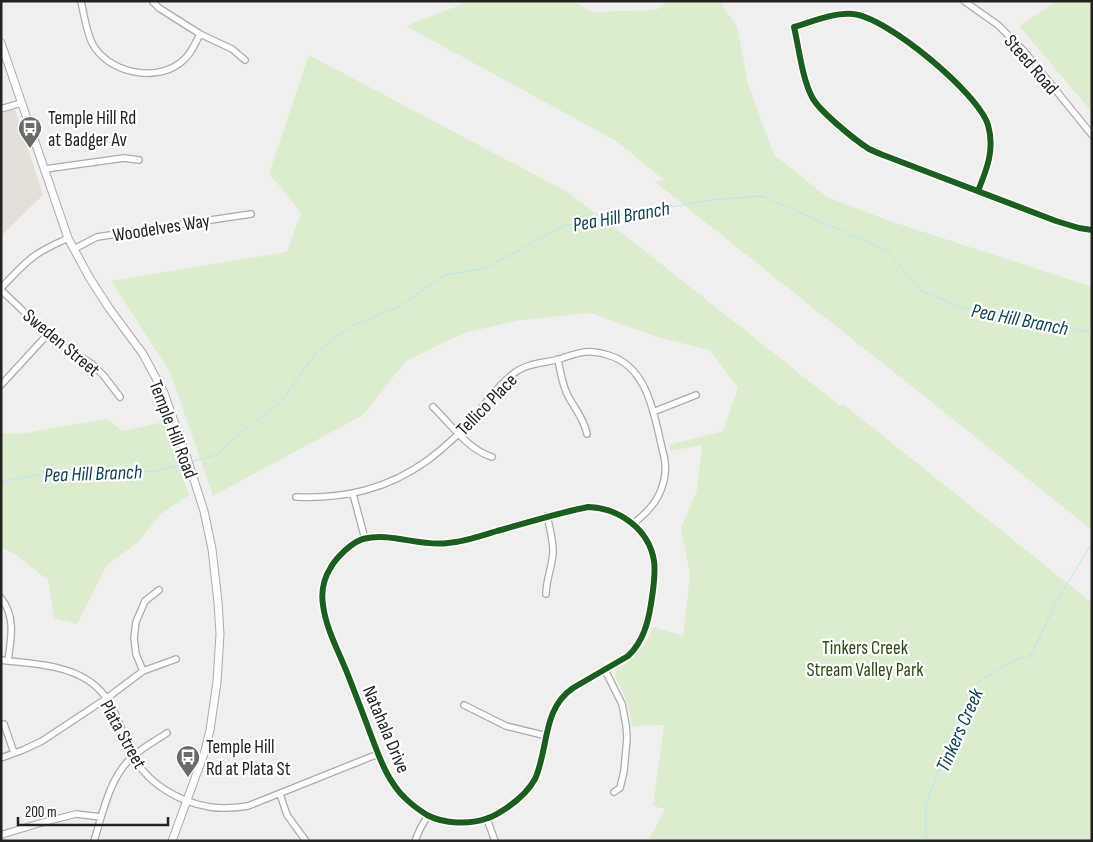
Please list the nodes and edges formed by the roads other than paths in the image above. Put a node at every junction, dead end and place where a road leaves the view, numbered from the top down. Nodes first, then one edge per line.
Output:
1 (81, 1) edge
2 (964, 1) edge
3 (153, 2) edge
4 (200, 34) junction
5 (1, 43) edge
6 (245, 60) dead end
7 (21, 103) junction
8 (1, 109) edge
9 (1092, 135) edge
10 (138, 160) dead end
11 (45, 169) junction
12 (978, 191) junction
13 (251, 214) dead end
14 (1092, 230) edge
15 (68, 238) junction
16 (74, 249) junction
17 (1, 289) edge
18 (48, 335) junction
19 (558, 359) junction
20 (1, 385) edge
21 (696, 395) dead end
22 (120, 397) dead end
23 (433, 406) dead end
24 (653, 412) junction
25 (459, 434) junction
26 (587, 434) dead end
27 (492, 457) dead end
28 (353, 494) junction
29 (296, 497) dead end
30 (547, 516) junction
31 (633, 524) junction
32 (365, 539) junction
33 (160, 590) dead end
34 (546, 594) dead end
35 (1, 598) edge
36 (176, 659) dead end
37 (5, 660) edge
38 (605, 670) junction
39 (143, 671) junction
40 (107, 698) junction
41 (464, 705) dead end
42 (4, 724) dead end
43 (166, 733) dead end
44 (547, 736) junction
45 (14, 753) junction
46 (378, 754) junction
47 (133, 756) junction
48 (1, 758) edge
49 (614, 792) dead end
50 (280, 794) junction
51 (187, 801) junction
52 (428, 815) junction
53 (101, 817) junction
54 (487, 819) junction
55 (1, 834) edge
56 (94, 841) edge
57 (172, 841) edge
58 (306, 841) edge
59 (415, 841) edge
60 (494, 841) edge

1 - 4 street
2 - 9 street, Steed Road
3 - 4 street
4 - 6 street
5 - 7 main road, Temple Hill Road
7 - 8 street
7 - 11 main road, Temple Hill Road
10 - 11 street
11 - 15 main road, Temple Hill Road
12 - 12 street
12 - 14 street
13 - 16 street, Woodelves Way
15 - 16 main road, Temple Hill Road
15 - 17 street
16 - 51 main road, Temple Hill Road
17 - 18 street, Sweden Street
18 - 20 street
18 - 22 street, Sweden Street
19 - 24 street, Tellico Place
19 - 25 street, Tellico Place
19 - 26 street
21 - 24 street
23 - 25 street
24 - 31 street, Tellico Place
25 - 27 street
25 - 28 street, Tellico Place
28 - 29 street, Tellico Place
28 - 32 street
30 - 31 street, Natahala Drive
30 - 32 street, Natahala Drive
30 - 34 street
31 - 38 street, Natahala Drive
32 - 46 street, Natahala Drive
33 - 39 street
35 - 37 street
36 - 39 street
37 - 40 street, Plata Street
38 - 44 street, Natahala Drive
38 - 49 street
39 - 40 street
40 - 45 street
40 - 47 street, Plata Street
41 - 44 street
42 - 45 street
43 - 47 street
44 - 54 street, Natahala Drive
45 - 48 street
46 - 50 street, Plata Street
46 - 52 street, Natahala Drive
47 - 51 street, Plata Street
47 - 53 street
50 - 51 street, Plata Street
50 - 58 street
51 - 57 main road, Temple Hill Road
52 - 54 street, Natahala Drive
52 - 59 street
53 - 55 street
53 - 56 street
54 - 60 street

